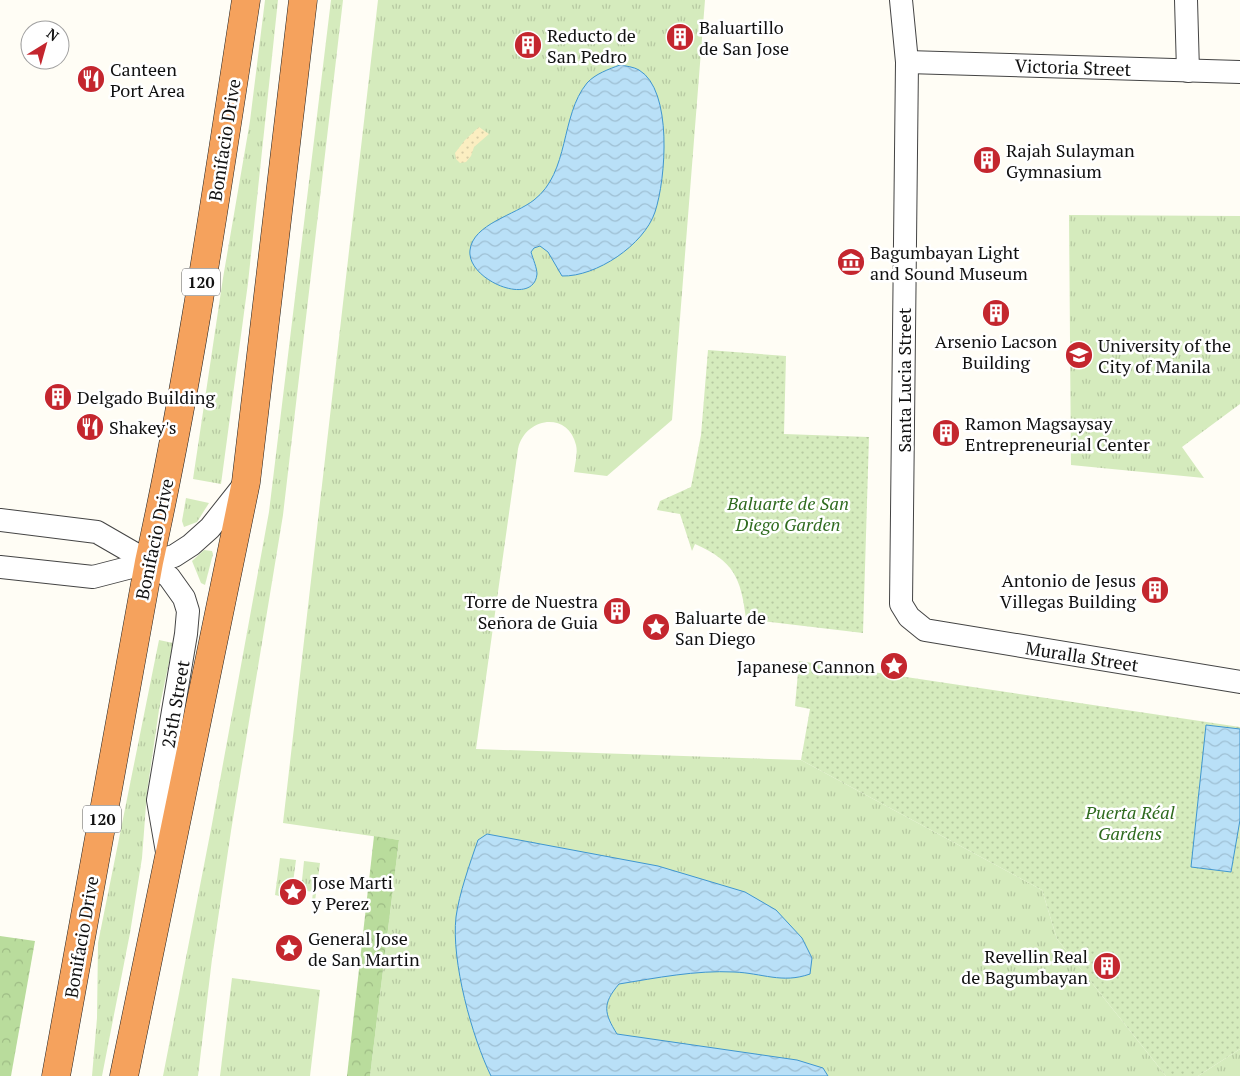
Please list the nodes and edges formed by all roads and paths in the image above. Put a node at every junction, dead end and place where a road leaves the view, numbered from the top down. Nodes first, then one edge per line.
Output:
1 (246, 0) edge
2 (303, 0) edge
3 (901, 0) edge
4 (1186, 0) edge
5 (907, 62) junction
6 (1188, 71) junction
7 (1240, 72) edge
8 (246, 482) junction
9 (0, 520) edge
10 (149, 562) junction
11 (0, 567) edge
12 (925, 630) joint
13 (1240, 682) edge
14 (168, 860) junction
15 (56, 1076) edge
16 (124, 1076) edge

1 - 10 highway, Bonifacio Drive / 120
2 - 8 highway
3 - 5 street, Santa Lucia Street
4 - 6 street
5 - 6 street, Victoria Street
5 - 12 street, Santa Lucia Street
6 - 7 street, Victoria Street
8 - 10 street
8 - 14 highway
9 - 10 street, 25th Street
10 - 11 street
10 - 14 street, 25th Street
10 - 15 highway, Bonifacio Drive / 120
12 - 13 street, Muralla Street
14 - 16 highway

